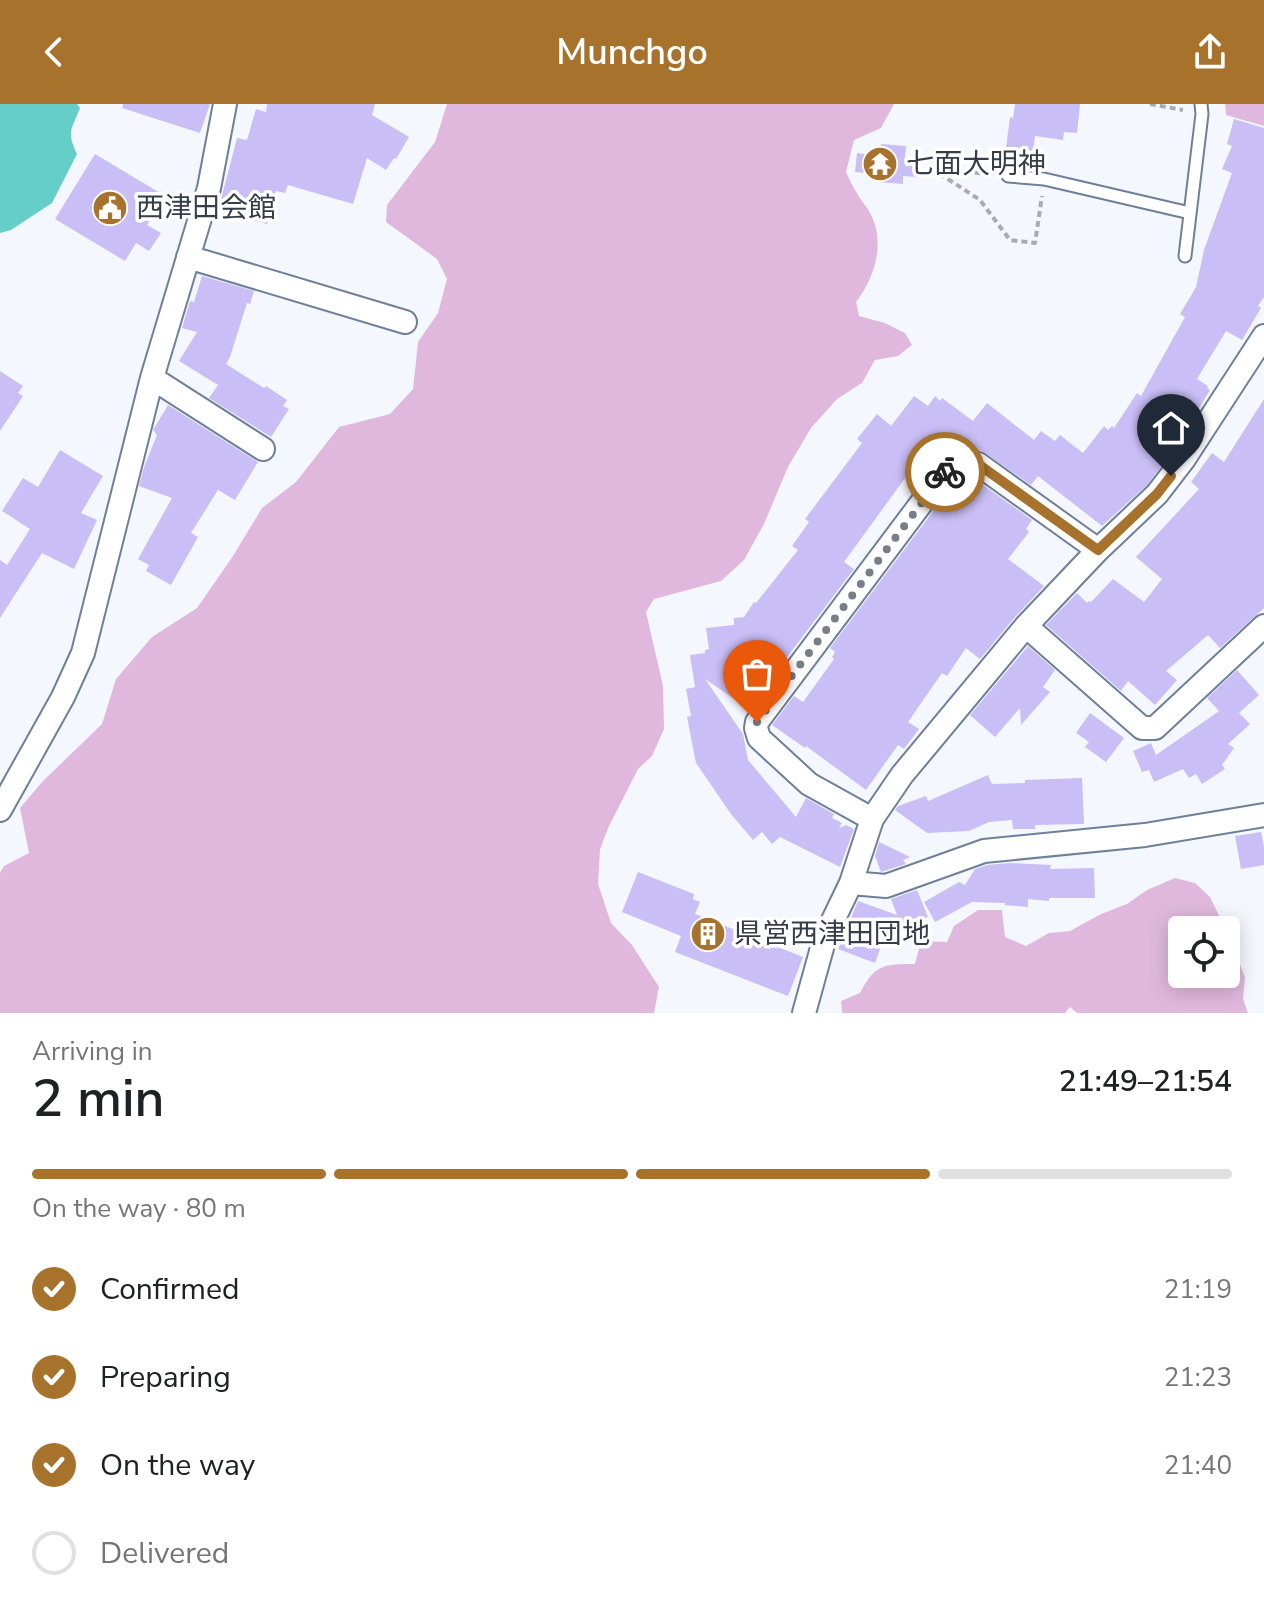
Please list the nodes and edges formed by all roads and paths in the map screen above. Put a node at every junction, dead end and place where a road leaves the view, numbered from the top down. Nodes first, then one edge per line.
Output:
1 (225, 104) edge
2 (1150, 104) edge
3 (1201, 104) edge
4 (1175, 109) dead end
5 (1008, 176) joint
6 (1044, 179) junction
7 (1190, 213) junction
8 (1185, 256) dead end
9 (188, 257) junction
10 (405, 322) dead end
11 (1264, 336) edge
12 (152, 378) junction
13 (263, 449) dead end
14 (1098, 550) junction
15 (1026, 626) junction
16 (1264, 626) edge
17 (0, 810) edge
18 (1264, 815) edge
19 (872, 819) junction
20 (851, 883) junction
21 (804, 1013) edge

1 - 9 street
2 - 4 path
3 - 7 lane
5 - 6 lane
5 - 6 path
6 - 7 lane
7 - 8 lane
9 - 10 street
9 - 12 street
11 - 14 street
12 - 13 street
12 - 17 street
14 - 15 street
14 - 19 street
15 - 16 street
15 - 19 street
18 - 20 street
19 - 20 street
20 - 21 street

